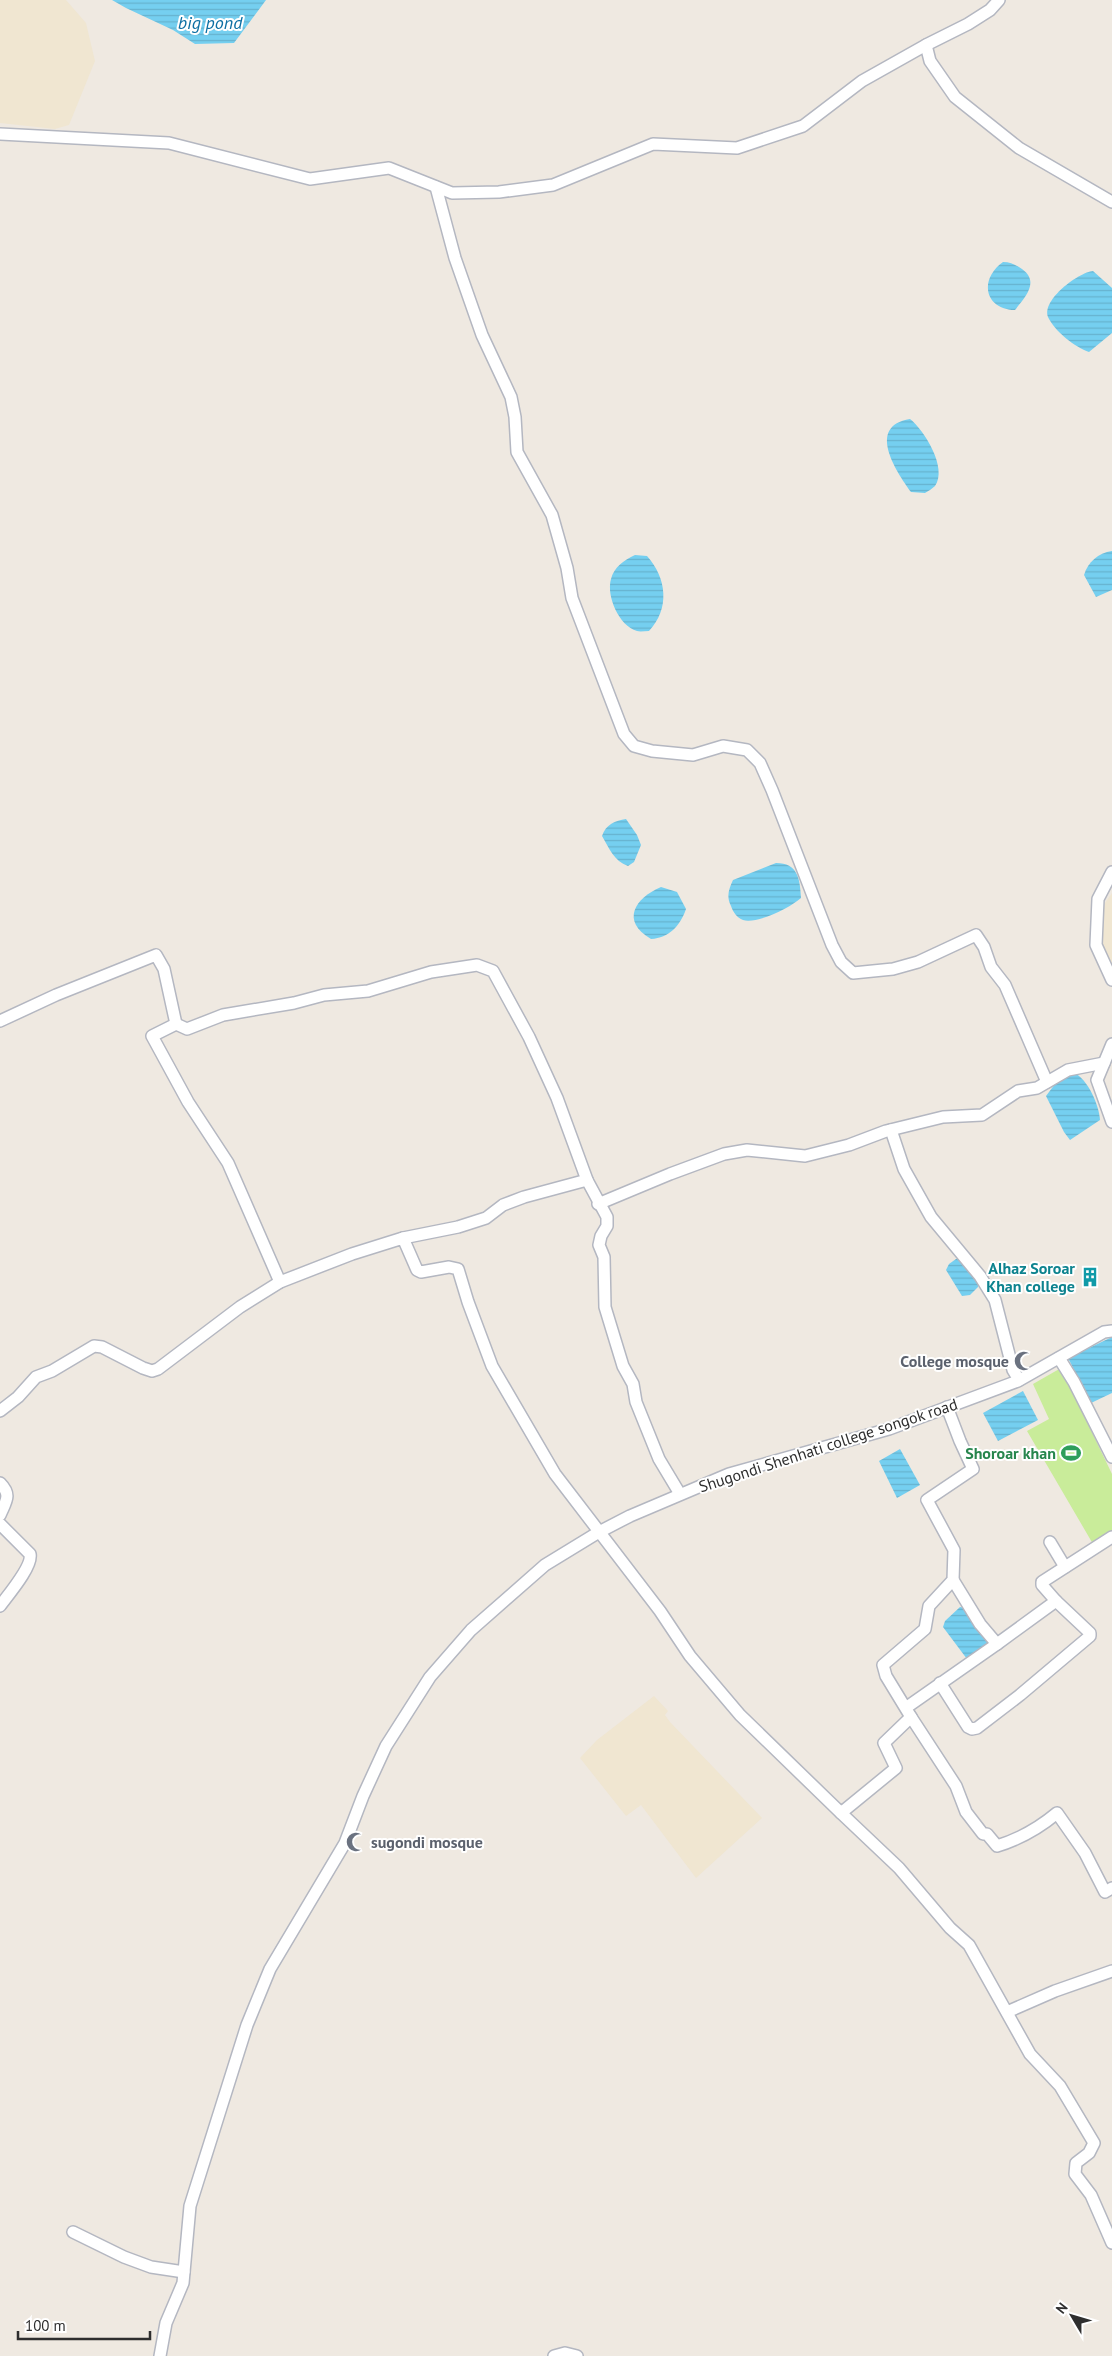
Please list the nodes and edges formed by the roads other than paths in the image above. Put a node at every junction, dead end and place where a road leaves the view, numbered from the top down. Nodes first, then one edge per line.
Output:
1 (999, 0) edge
2 (926, 45) junction
3 (0, 134) edge
4 (436, 187) junction
5 (1112, 202) edge
6 (1112, 872) edge
7 (1112, 980) edge
8 (0, 1021) edge
9 (176, 1024) junction
10 (1112, 1044) edge
11 (1104, 1063) junction
12 (1047, 1082) junction
13 (1112, 1122) edge
14 (891, 1130) junction
15 (587, 1180) junction
16 (598, 1204) junction
17 (403, 1238) junction
18 (280, 1282) junction
19 (1112, 1331) edge
20 (1059, 1358) junction
21 (1019, 1380) junction
22 (947, 1407) junction
23 (0, 1411) edge
24 (1112, 1457) edge
25 (0, 1483) edge
26 (680, 1494) junction
27 (0, 1515) edge
28 (0, 1524) edge
29 (599, 1532) junction
30 (1112, 1537) edge
31 (1050, 1542) dead end
32 (1065, 1567) junction
33 (953, 1580) junction
34 (1056, 1601) junction
35 (0, 1606) edge
36 (997, 1644) junction
37 (940, 1683) junction
38 (909, 1712) junction
39 (841, 1813) junction
40 (1112, 1888) edge
41 (1112, 1971) edge
42 (1007, 2012) junction
43 (73, 2232) dead end
44 (1112, 2243) edge
45 (184, 2272) junction
46 (160, 2356) edge
47 (554, 2356) edge
48 (577, 2356) edge

1 - 2 street
2 - 4 street
2 - 5 street
3 - 4 street
4 - 12 street
6 - 7 street
8 - 9 street
9 - 15 street
9 - 18 street
10 - 11 street
11 - 12 street
11 - 13 street
12 - 14 street
14 - 16 street
14 - 21 street
15 - 16 street
15 - 17 street
16 - 26 street
17 - 18 street
17 - 29 street
18 - 23 street
19 - 20 street, Shugondi Shenhati college songok road
20 - 21 street, Shugondi Shenhati college songok road
20 - 24 street
21 - 22 street, Shugondi Shenhati college songok road
22 - 26 street, Shugondi Shenhati college songok road
22 - 33 street
25 - 27 street
26 - 29 street, Shugondi Shenhati college songok road
28 - 35 street
29 - 39 street
29 - 45 street, Shugondi Shenhati college songok road
30 - 32 street
31 - 32 street
32 - 34 street
33 - 36 street
33 - 38 street
34 - 36 street
34 - 37 street
36 - 37 street
37 - 38 street
38 - 39 street
38 - 40 street
39 - 42 street
41 - 42 street
42 - 44 street
43 - 45 street
45 - 46 street, Shugondi Shenhati college songok road
47 - 48 street

